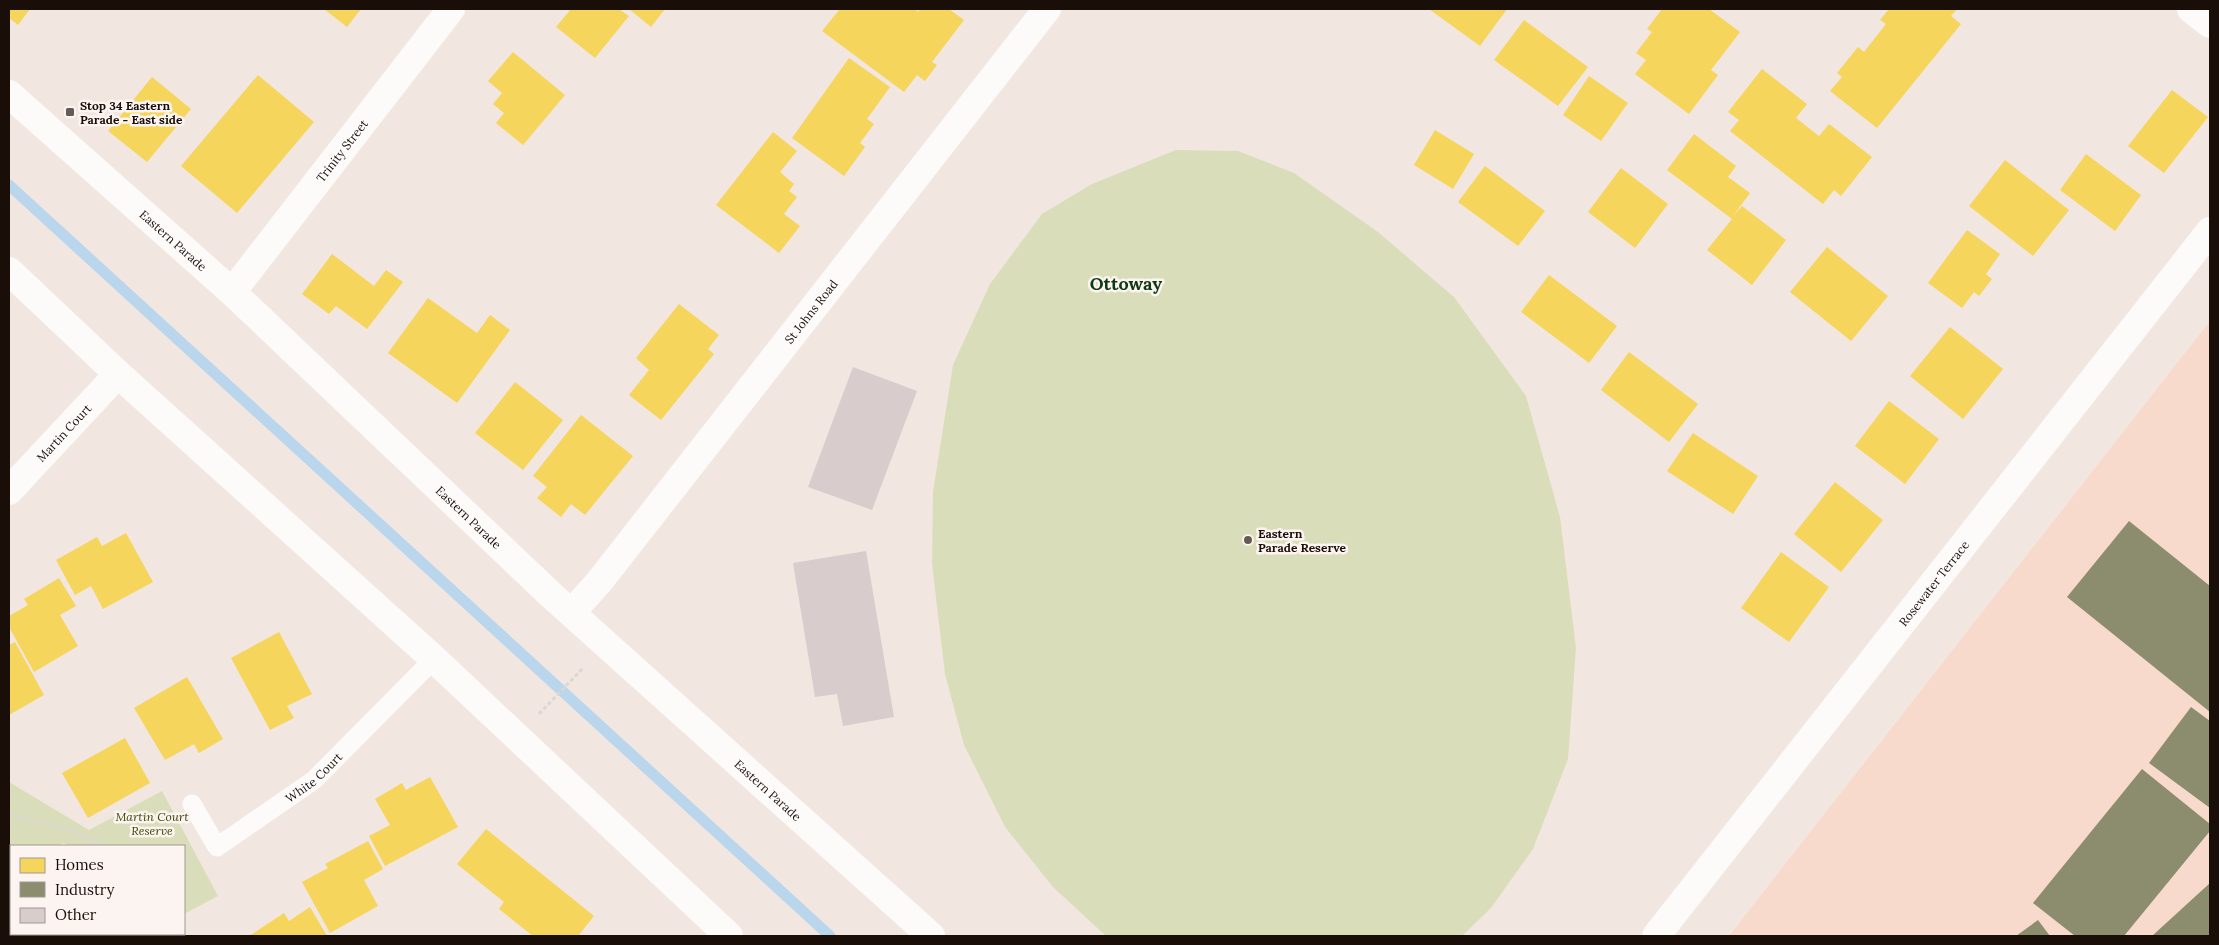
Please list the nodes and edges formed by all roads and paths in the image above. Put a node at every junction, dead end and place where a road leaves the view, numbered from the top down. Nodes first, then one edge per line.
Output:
1 (451, 9) edge
2 (1047, 9) edge
3 (2191, 9) edge
4 (2210, 24) edge
5 (9, 94) edge
6 (2210, 230) edge
7 (9, 271) edge
8 (232, 292) junction
9 (118, 374) junction
10 (9, 491) edge
11 (572, 612) junction
12 (434, 659) junction
13 (575, 677) dead end
14 (551, 702) dead end
15 (192, 804) dead end
16 (9, 814) edge
17 (99, 845) edge
18 (191, 860) dead end
19 (185, 862) edge
20 (729, 936) edge
21 (931, 936) edge
22 (1656, 936) edge

1 - 8 main road, Trinity Street
2 - 11 main road, St Johns Road
3 - 4 main road
5 - 8 main road, Eastern Parade
6 - 22 main road, Rosewater Terrace
7 - 9 main road
8 - 11 main road, Eastern Parade
9 - 10 main road, Martin Court
9 - 12 main road
11 - 21 main road, Eastern Parade
12 - 15 lane, White Court
12 - 20 main road
13 - 14 path
16 - 17 path
18 - 19 path

